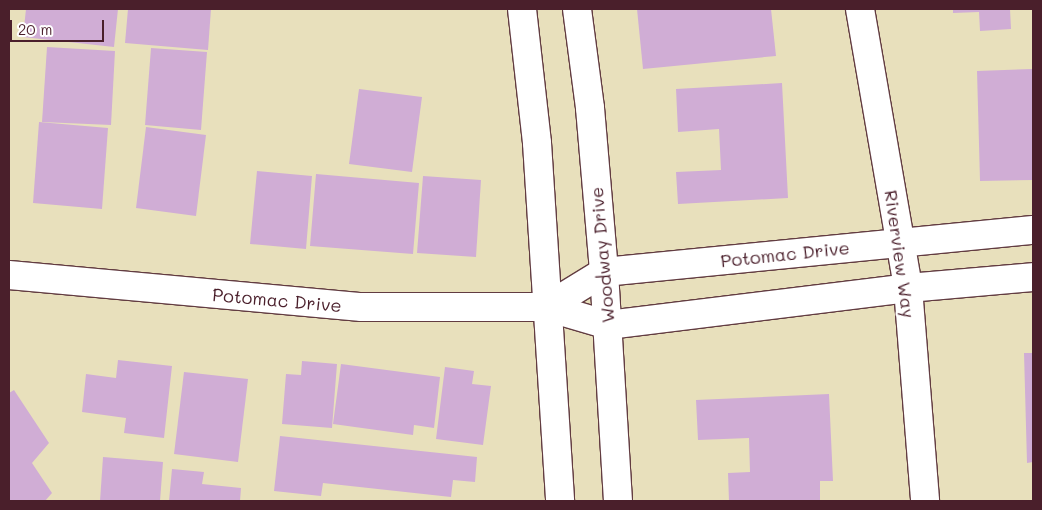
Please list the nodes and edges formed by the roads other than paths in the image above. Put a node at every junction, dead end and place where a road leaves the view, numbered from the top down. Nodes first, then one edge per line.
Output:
1 (522, 9) edge
2 (577, 9) edge
3 (860, 9) edge
4 (1033, 230) edge
5 (900, 242) junction
6 (604, 272) junction
7 (9, 275) edge
8 (1033, 277) edge
9 (908, 288) junction
10 (546, 307) junction
11 (608, 324) junction
12 (560, 501) edge
13 (618, 501) edge
14 (924, 501) edge

1 - 10 street
2 - 6 street, Woodway Drive
3 - 5 street, Riverview Way
4 - 5 street, Potomac Drive
5 - 6 street, Potomac Drive
5 - 9 street, Riverview Way
6 - 10 street, Potomac Drive
6 - 11 street, Woodway Drive
7 - 10 street, Potomac Drive
8 - 9 street, Potomac Drive
9 - 11 street, Potomac Drive
9 - 14 street, Riverview Way
10 - 11 street, Potomac Drive
10 - 12 street
11 - 13 street, Woodway Drive

